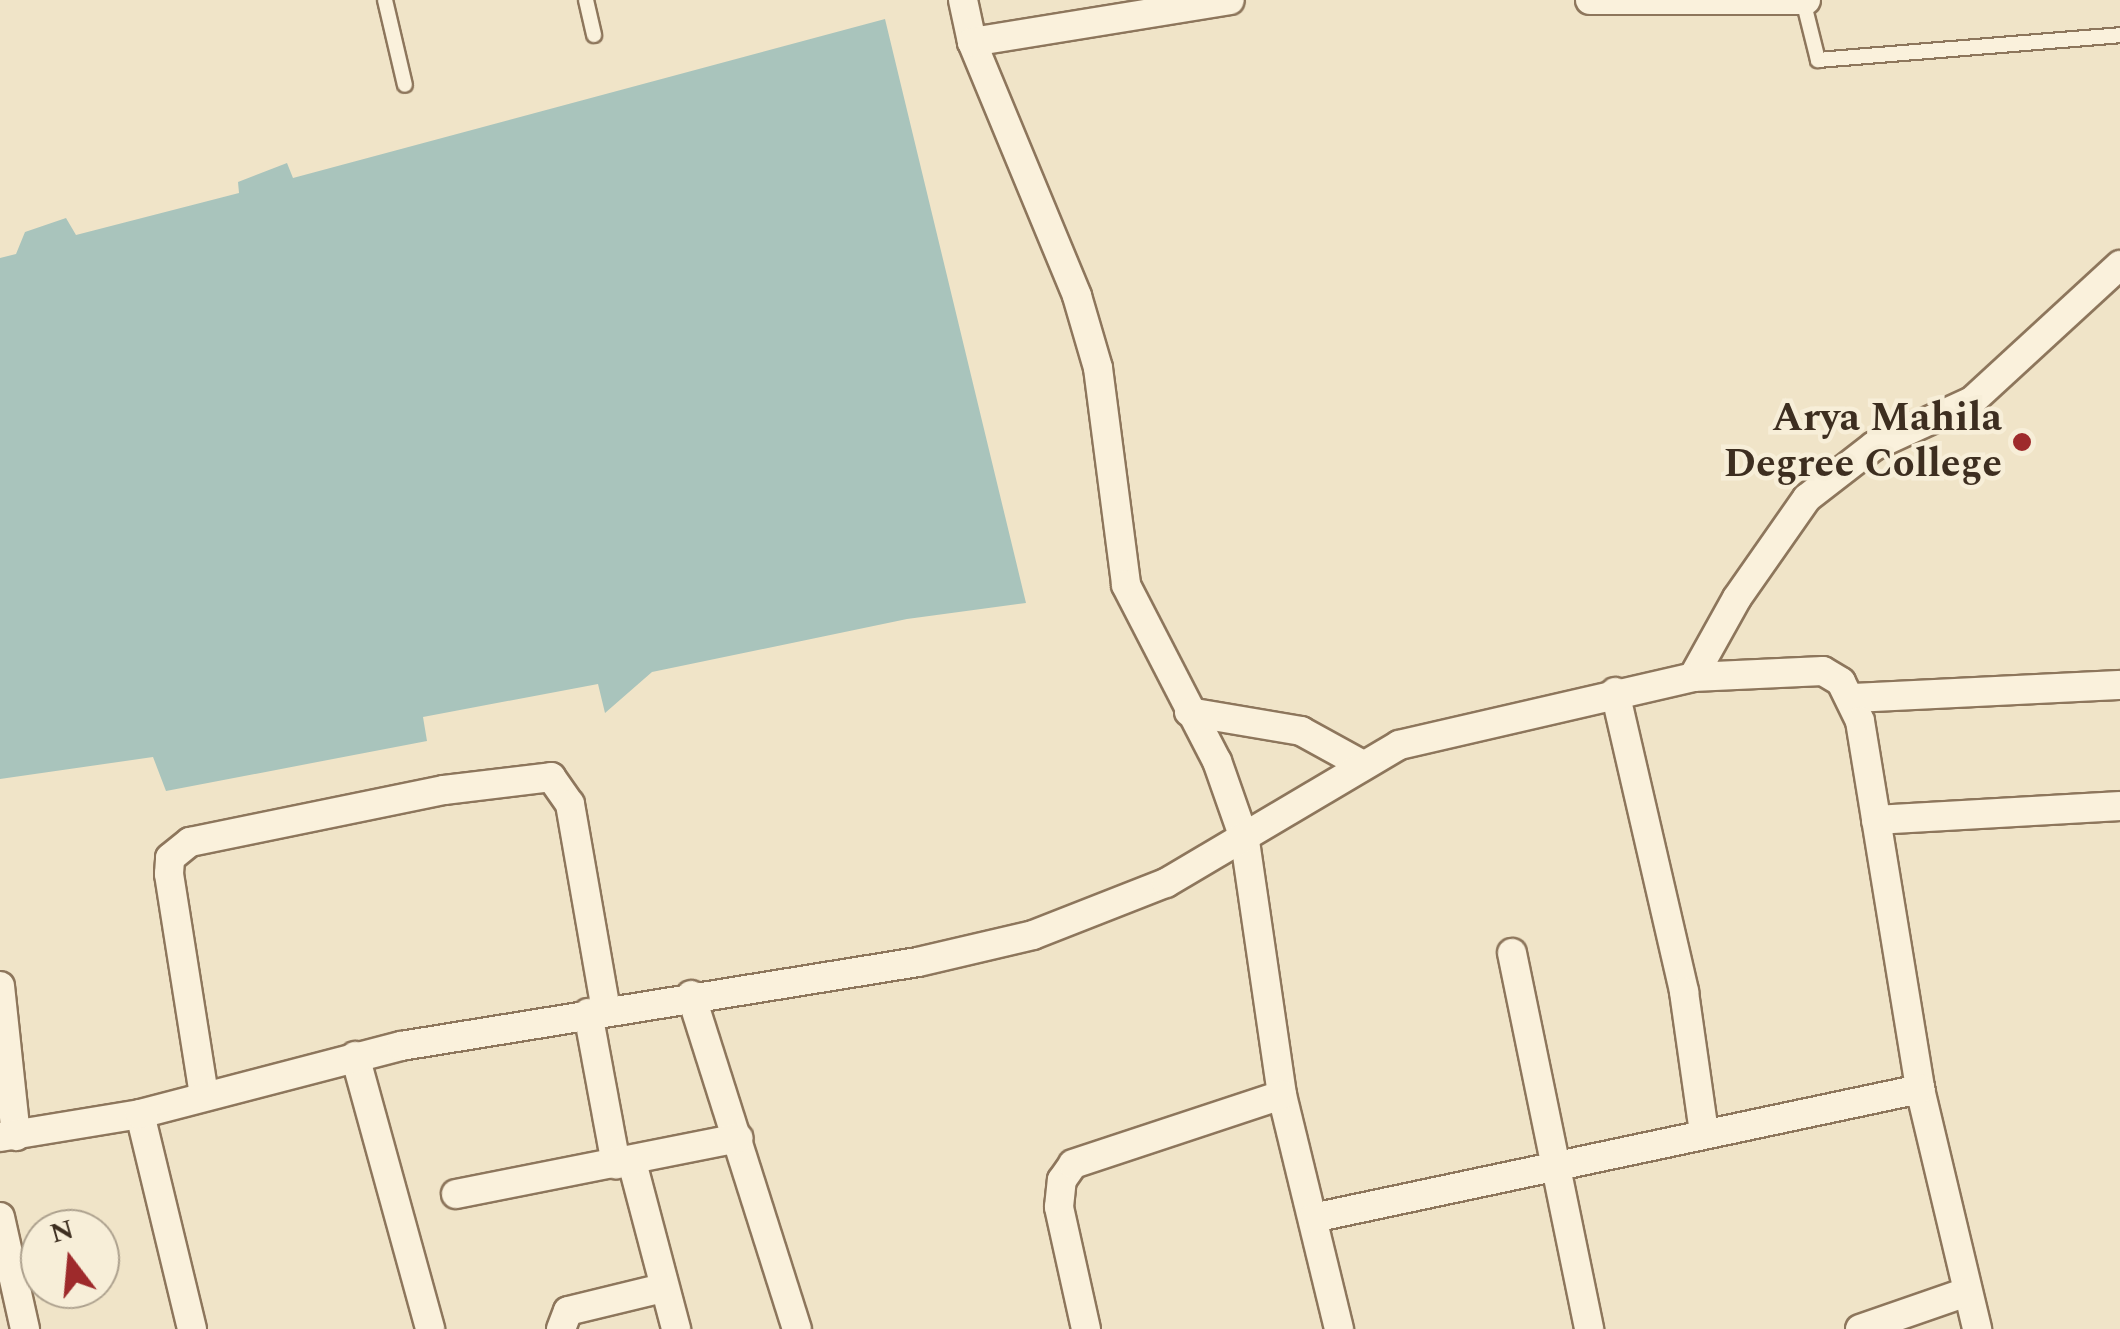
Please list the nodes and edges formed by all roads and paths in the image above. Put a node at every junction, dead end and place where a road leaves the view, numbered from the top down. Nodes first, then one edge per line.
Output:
1 (385, 0) edge
2 (586, 0) edge
3 (963, 0) edge
4 (1230, 0) edge
5 (1590, 0) edge
6 (1805, 0) edge
7 (1602, 1) edge
8 (594, 35) dead end
9 (2120, 35) edge
10 (972, 42) junction
11 (405, 85) dead end
12 (2120, 265) edge
13 (1693, 677) junction
14 (2120, 685) edge
15 (1616, 692) junction
16 (1852, 698) junction
17 (1189, 712) junction
18 (1361, 764) junction
19 (2120, 806) edge
20 (1876, 820) junction
21 (1245, 841) junction
22 (1512, 953) dead end
23 (0, 986) edge
24 (691, 994) junction
25 (597, 1011) junction
26 (355, 1056) junction
27 (1920, 1090) junction
28 (1282, 1095) junction
29 (204, 1096) junction
30 (140, 1114) junction
31 (1704, 1133) junction
32 (8, 1136) edge
33 (739, 1138) junction
34 (624, 1163) junction
35 (1553, 1170) junction
36 (456, 1194) dead end
37 (0, 1216) edge
38 (1313, 1218) junction
39 (663, 1288) junction
40 (1967, 1292) junction
41 (25, 1329) edge
42 (192, 1329) edge
43 (430, 1329) edge
44 (562, 1329) edge
45 (676, 1329) edge
46 (797, 1329) edge
47 (1086, 1329) edge
48 (1340, 1329) edge
49 (1589, 1329) edge
50 (1860, 1329) edge
51 (1976, 1329) edge

1 - 11 lane
2 - 8 lane
3 - 10 street
4 - 10 street
5 - 7 street
6 - 7 street
6 - 9 lane
10 - 17 street
12 - 13 street
13 - 15 street
13 - 16 street
14 - 16 street
15 - 18 street
15 - 31 street
16 - 20 street
17 - 18 street
17 - 21 street
18 - 21 street
19 - 20 street
20 - 27 street
21 - 24 street
21 - 28 street
22 - 35 street
23 - 32 street
24 - 25 street
24 - 33 street
25 - 26 street
25 - 29 street
25 - 34 street
26 - 29 street
26 - 43 street
27 - 31 street
27 - 40 street
28 - 38 street
28 - 47 street
29 - 30 street
30 - 32 street
30 - 42 street
31 - 35 street
33 - 34 street
33 - 46 street
34 - 36 street
34 - 39 street
35 - 38 street
35 - 49 street
37 - 41 street
38 - 48 street
39 - 44 street
39 - 45 street
40 - 50 street
40 - 51 street

